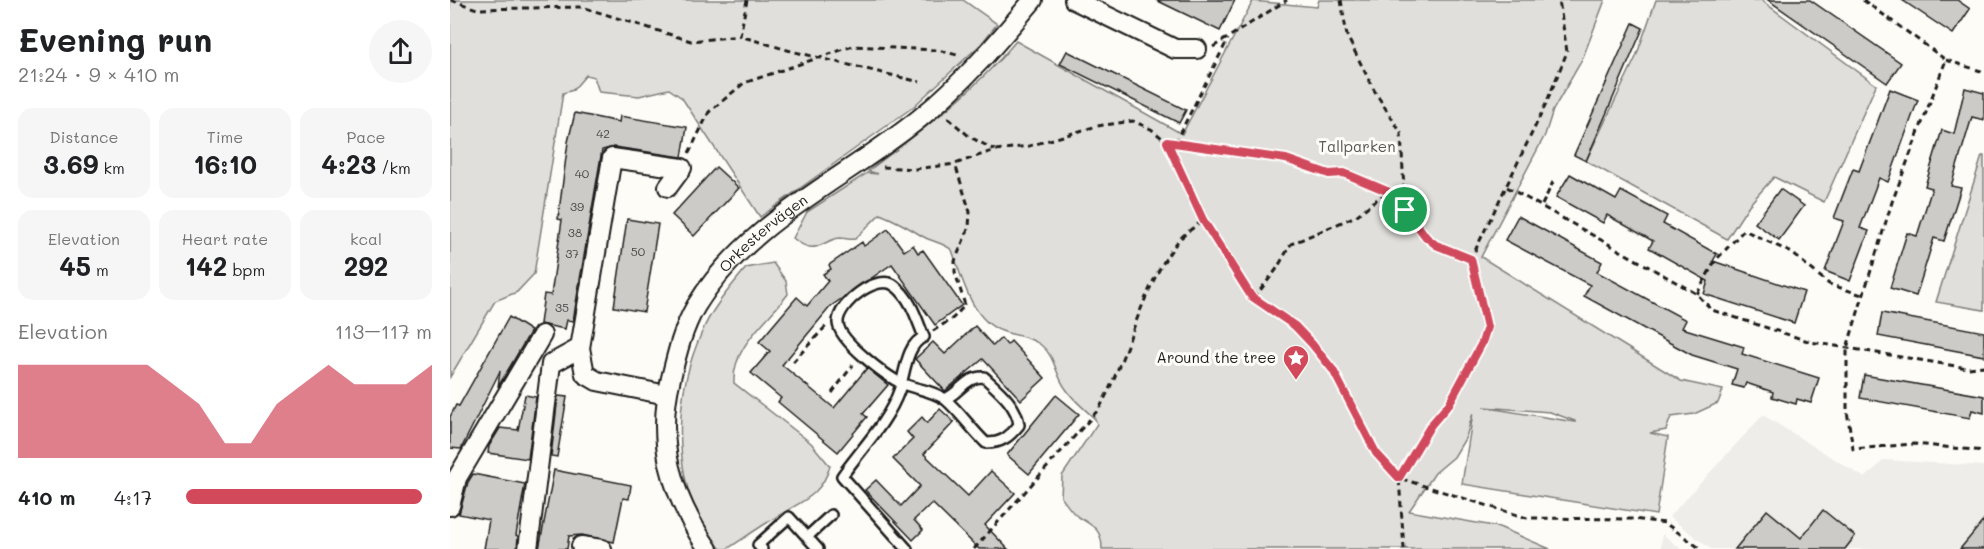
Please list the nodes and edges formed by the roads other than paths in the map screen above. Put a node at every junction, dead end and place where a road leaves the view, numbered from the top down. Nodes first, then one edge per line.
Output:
1 (1033, 0) edge
2 (1074, 0) edge
3 (1197, 49) road end
4 (668, 187) dead end
5 (542, 335) dead end
6 (580, 348) junction
7 (902, 383) junction
8 (667, 395) junction
9 (945, 399) junction
10 (450, 506) edge
11 (831, 515) dead end
12 (807, 537) junction
13 (581, 546) dead end
14 (528, 549) edge
15 (602, 549) edge
16 (708, 549) edge
17 (762, 549) edge
18 (818, 549) edge
19 (907, 549) edge

1 - 8 street, Orkestervägen
2 - 3 street
4 - 6 street
5 - 10 street
6 - 8 street
6 - 14 street
7 - 7 lane
7 - 9 lane
7 - 19 lane
8 - 16 street, Orkestervägen
9 - 9 lane
11 - 12 lane
12 - 17 lane
12 - 18 lane
13 - 15 street

